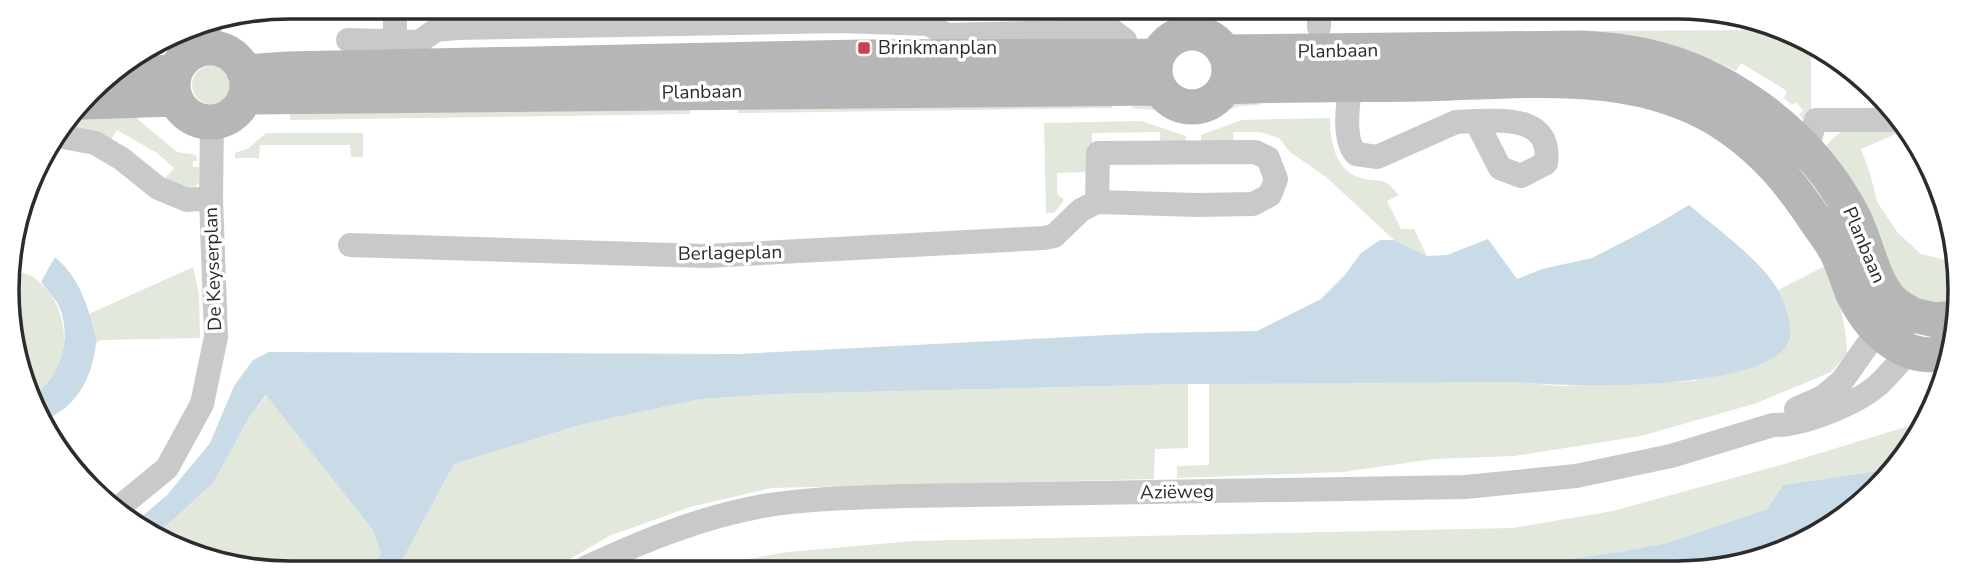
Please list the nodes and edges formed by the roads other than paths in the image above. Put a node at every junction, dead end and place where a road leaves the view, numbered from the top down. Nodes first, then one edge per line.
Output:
1 (395, 19) edge
2 (554, 19) edge
3 (851, 19) edge
4 (457, 28) junction
5 (209, 35) edge
6 (348, 40) dead end
7 (911, 40) junction
8 (1125, 40) dead end
9 (1186, 41) edge
10 (395, 43) junction
11 (1354, 50) junction
12 (458, 66) junction
13 (126, 74) edge
14 (245, 84) junction
15 (175, 85) junction
16 (1351, 85) junction
17 (1225, 87) junction
18 (99, 99) edge
19 (1888, 120) edge
20 (1476, 121) dead end
21 (212, 122) junction
22 (67, 138) edge
23 (1793, 160) junction
24 (211, 198) junction
25 (1097, 202) junction
26 (351, 244) dead end
27 (1913, 315) junction
28 (1946, 319) edge
29 (1878, 330) junction
30 (1941, 352) edge
31 (1908, 353) junction
32 (1773, 425) junction
33 (123, 504) edge
34 (601, 561) edge

1 - 10 street
2 - 4 street
3 - 7 street
4 - 10 street
4 - 12 street
5 - 14 street
5 - 15 street
6 - 10 street
7 - 8 street
7 - 9 street, Planbaan
7 - 12 street, Planbaan
9 - 11 street, Planbaan
9 - 14 street, Planbaan
9 - 17 street
9 - 17 street
11 - 16 street
11 - 23 street, Planbaan
12 - 14 street, Planbaan
13 - 15 street
14 - 21 street
15 - 18 street
15 - 21 street
16 - 17 street, Planbaan
16 - 20 street
16 - 23 street, Planbaan
19 - 23 street
21 - 24 street, De Keyserplan
22 - 24 street
23 - 27 street, Planbaan
23 - 29 street, Planbaan
24 - 33 street, De Keyserplan
25 - 25 street
25 - 26 street, Berlageplan
27 - 28 street
27 - 29 street
27 - 31 street
29 - 31 street, Planbaan
29 - 32 street, Aziëweg
30 - 31 street
31 - 32 street, Aziëweg
32 - 34 street, Aziëweg

